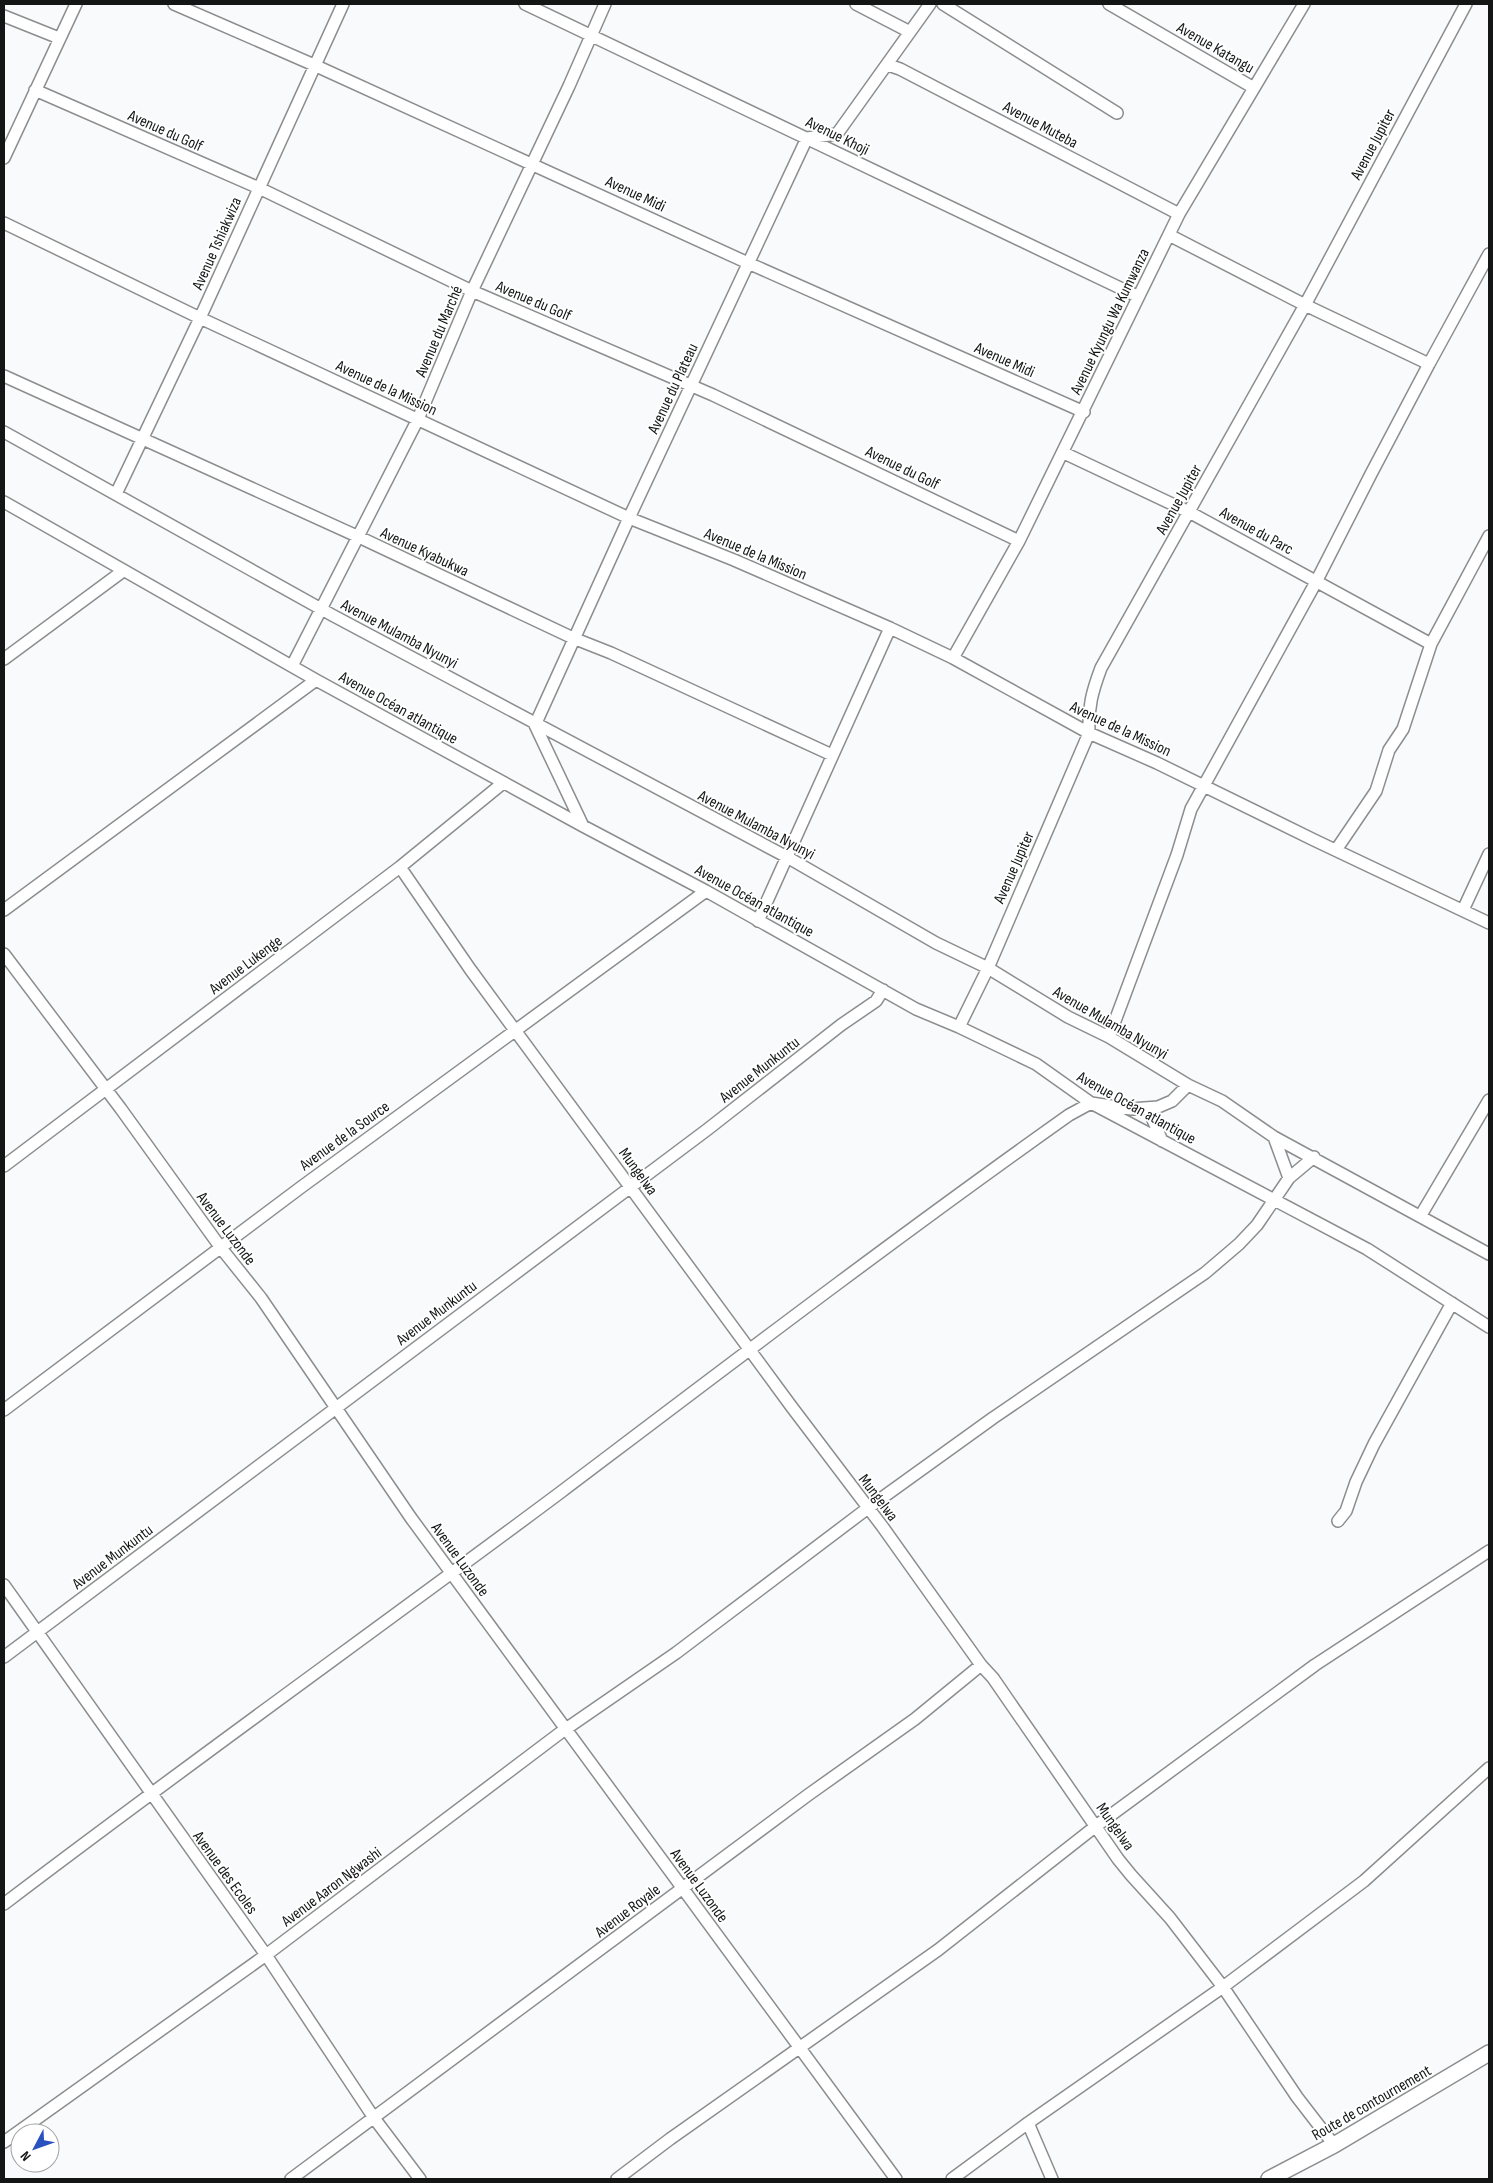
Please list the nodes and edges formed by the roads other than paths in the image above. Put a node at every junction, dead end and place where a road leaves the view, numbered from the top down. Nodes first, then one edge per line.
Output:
1 (76, 4) edge
2 (174, 4) edge
3 (343, 4) edge
4 (525, 4) edge
5 (605, 4) edge
6 (856, 4) edge
7 (930, 4) edge
8 (943, 4) edge
9 (1109, 4) edge
10 (1304, 4) edge
11 (1466, 4) edge
12 (4, 16) edge
13 (910, 32) junction
14 (592, 36) junction
15 (59, 38) junction
16 (314, 65) junction
17 (888, 65) junction
18 (1254, 88) junction
19 (35, 90) junction
20 (1117, 113) dead end
21 (807, 138) junction
22 (4, 158) edge
23 (531, 164) junction
24 (259, 188) junction
25 (1180, 214) junction
26 (4, 223) edge
27 (1169, 235) junction
28 (1489, 254) edge
29 (748, 263) junction
30 (472, 291) junction
31 (1138, 296) junction
32 (1305, 305) junction
33 (200, 318) junction
34 (1429, 364) junction
35 (4, 376) edge
36 (691, 386) junction
37 (1084, 412) junction
38 (418, 419) junction
39 (4, 432) edge
40 (142, 439) junction
41 (1064, 453) junction
42 (116, 494) junction
43 (4, 502) edge
44 (1189, 512) junction
45 (629, 518) junction
46 (1489, 536) edge
47 (359, 537) junction
48 (1019, 541) junction
49 (123, 571) junction
50 (1316, 582) junction
51 (321, 609) junction
52 (890, 628) junction
53 (574, 638) junction
54 (1431, 644) junction
55 (952, 658) junction
56 (4, 659) edge
57 (292, 666) junction
58 (316, 680) junction
59 (536, 725) junction
60 (1089, 733) junction
61 (832, 755) junction
62 (503, 782) junction
63 (1203, 786) junction
64 (583, 826) junction
65 (1336, 850) junction
66 (1489, 854) edge
67 (787, 858) junction
68 (400, 867) junction
69 (706, 891) junction
70 (4, 910) edge
71 (1463, 910) junction
72 (758, 921) junction
73 (1489, 923) edge
74 (4, 954) edge
75 (988, 968) junction
76 (883, 990) junction
77 (959, 1027) junction
78 (516, 1031) junction
79 (1108, 1037) junction
80 (1188, 1085) junction
81 (105, 1090) junction
82 (1489, 1100) edge
83 (1092, 1103) junction
84 (1148, 1108) junction
85 (1274, 1137) junction
86 (1162, 1141) junction
87 (1314, 1157) junction
88 (4, 1166) edge
89 (1288, 1178) junction
90 (631, 1186) junction
91 (1276, 1199) junction
92 (1421, 1215) junction
93 (221, 1248) junction
94 (1489, 1254) edge
95 (1452, 1303) junction
96 (1489, 1327) edge
97 (750, 1348) junction
98 (335, 1407) junction
99 (4, 1410) edge
100 (868, 1508) junction
101 (1338, 1521) dead end
102 (1489, 1551) edge
103 (451, 1572) junction
104 (4, 1585) edge
105 (38, 1632) junction
106 (4, 1657) edge
107 (981, 1665) junction
108 (566, 1729) junction
109 (1489, 1768) edge
110 (150, 1793) junction
111 (1096, 1826) junction
112 (683, 1889) junction
113 (4, 1904) edge
114 (266, 1955) junction
115 (1224, 1987) junction
116 (800, 2049) junction
117 (1489, 2053) edge
118 (374, 2118) junction
119 (1028, 2123) junction
120 (4, 2142) edge
121 (1334, 2145) junction
122 (291, 2179) edge
123 (420, 2179) edge
124 (617, 2179) edge
125 (896, 2179) edge
126 (952, 2179) edge
127 (1052, 2179) edge
128 (1269, 2179) edge

1 - 15 street
2 - 16 street, Avenue Midi
3 - 16 street, Avenue Tshiakwiza
4 - 14 street, Avenue Khoji
5 - 14 street, Avenue du Marché
6 - 13 street
7 - 13 street
8 - 20 street
9 - 18 street, Avenue Katangu
10 - 18 street, Avenue Kyungu Wa Kumwanza
11 - 32 street, Avenue Jupiter
12 - 15 street
13 - 17 street
14 - 21 street, Avenue Khoji
14 - 23 street, Avenue du Marché
15 - 19 street
16 - 23 street, Avenue Midi
16 - 24 street, Avenue Tshiakwiza
17 - 21 street
17 - 25 street, Avenue Muteba
18 - 25 street, Avenue Kyungu Wa Kumwanza
19 - 22 street
19 - 24 street, Avenue du Golf
21 - 29 street, Avenue du Plateau
21 - 31 street, Avenue Khoji
23 - 29 street, Avenue Midi
23 - 30 street, Avenue du Marché
24 - 30 street, Avenue du Golf
24 - 33 street, Avenue Tshiakwiza
25 - 27 street, Avenue Kyungu Wa Kumwanza
26 - 33 street, Avenue de la Mission
27 - 31 street, Avenue Kyungu Wa Kumwanza
27 - 32 street
28 - 34 street
29 - 36 street, Avenue du Plateau
29 - 37 street, Avenue Midi
30 - 36 street, Avenue du Golf
30 - 38 street, Avenue du Marché
31 - 37 street, Avenue Kyungu Wa Kumwanza
32 - 34 street
32 - 44 street, Avenue Jupiter
33 - 38 street, Avenue de la Mission
33 - 40 street, Avenue Tshiakwiza
34 - 50 street
35 - 40 street, Avenue Kyabukwa
36 - 45 street, Avenue du Plateau
36 - 48 street, Avenue du Golf
37 - 41 street, Avenue Kyungu Wa Kumwanza
38 - 45 street, Avenue de la Mission
38 - 47 street, Avenue du Marché
39 - 42 street, Avenue Mulamba Nyunyi
40 - 42 street, Avenue Tshiakwiza
40 - 47 street, Avenue Kyabukwa
41 - 44 street, Avenue du Parc
41 - 48 street, Avenue Kyungu Wa Kumwanza
42 - 51 street, Avenue Mulamba Nyunyi
43 - 49 street, Avenue Océan atlantique
44 - 50 street, Avenue du Parc
44 - 60 street, Avenue Jupiter
45 - 52 street, Avenue de la Mission
45 - 53 street, Avenue du Plateau
46 - 54 street
47 - 51 street, Avenue du Marché
47 - 53 street, Avenue Kyabukwa
48 - 55 street, Avenue Kyungu Wa Kumwanza
49 - 56 street
49 - 57 street, Avenue Océan atlantique
50 - 54 street, Avenue du Parc
50 - 63 street
51 - 57 street, Avenue du Marché
51 - 59 street, Avenue Mulamba Nyunyi
52 - 55 street, Avenue de la Mission
52 - 61 street
53 - 59 street, Avenue du Plateau
53 - 61 street, Avenue Kyabukwa
54 - 65 street
55 - 60 street, Avenue de la Mission
57 - 58 street, Avenue Océan atlantique
58 - 62 street, Avenue Océan atlantique
58 - 70 street
59 - 64 street
59 - 67 street, Avenue Mulamba Nyunyi
60 - 63 street, Avenue de la Mission
60 - 75 street, Avenue Jupiter
61 - 67 street
62 - 64 street, Avenue Océan atlantique
62 - 68 street, Avenue Lukenge
63 - 65 street, Avenue de la Mission
63 - 79 street
64 - 69 street, Avenue Océan atlantique
65 - 71 street, Avenue de la Mission
66 - 71 street
67 - 72 street
67 - 75 street, Avenue Mulamba Nyunyi
68 - 78 street, Mungelwa
68 - 81 street, Avenue Lukenge
69 - 72 street, Avenue Océan atlantique
69 - 78 street, Avenue de la Source
71 - 73 street, Avenue de la Mission
72 - 76 street, Avenue Océan atlantique
74 - 81 street, Avenue Luzonde
75 - 77 street, Avenue Jupiter
75 - 79 street, Avenue Mulamba Nyunyi
76 - 77 street, Avenue Océan atlantique
76 - 90 street, Avenue Munkuntu
77 - 83 street, Avenue Océan atlantique
78 - 90 street, Mungelwa
78 - 93 street, Avenue de la Source
79 - 80 street, Avenue Mulamba Nyunyi
80 - 84 street
80 - 85 street, Avenue Mulamba Nyunyi
81 - 88 street, Avenue Lukenge
81 - 93 street, Avenue Luzonde
82 - 92 street
83 - 84 street
83 - 86 street, Avenue Océan atlantique
83 - 97 street
84 - 86 street
85 - 87 street, Avenue Mulamba Nyunyi
85 - 89 street
86 - 91 street, Avenue Océan atlantique
87 - 89 street
87 - 92 street, Avenue Mulamba Nyunyi
89 - 91 street, Avenue Aaron Ngwashi
90 - 97 street, Mungelwa
90 - 98 street, Avenue Munkuntu
91 - 95 street, Avenue Océan atlantique
91 - 100 street, Avenue Aaron Ngwashi
92 - 94 street, Avenue Mulamba Nyunyi
93 - 98 street, Avenue Luzonde
93 - 99 street, Avenue de la Source
95 - 96 street, Avenue Océan atlantique
95 - 101 street
97 - 100 street, Mungelwa
97 - 103 street
98 - 103 street, Avenue Luzonde
98 - 105 street, Avenue Munkuntu
100 - 107 street, Mungelwa
100 - 108 street, Avenue Aaron Ngwashi
102 - 111 street
103 - 108 street, Avenue Luzonde
103 - 110 street
104 - 105 street, Avenue des Ecoles
105 - 106 street, Avenue Munkuntu
105 - 110 street, Avenue des Ecoles
107 - 111 street, Mungelwa
107 - 112 street, Avenue Royale
108 - 112 street, Avenue Luzonde
108 - 114 street, Avenue Aaron Ngwashi
109 - 115 street
110 - 113 street
110 - 114 street, Avenue des Ecoles
111 - 115 street, Mungelwa
111 - 116 street
112 - 116 street, Avenue Luzonde
112 - 118 street, Avenue Royale
114 - 118 street, Avenue des Ecoles
114 - 120 street, Avenue Aaron Ngwashi
115 - 119 street
115 - 121 street, Mungelwa
116 - 124 street
116 - 125 street, Avenue Luzonde
117 - 121 street, Route de contournement
118 - 122 street, Avenue Royale
118 - 123 street, Avenue des Ecoles
119 - 126 street
119 - 127 street
121 - 128 street, Route de contournement

